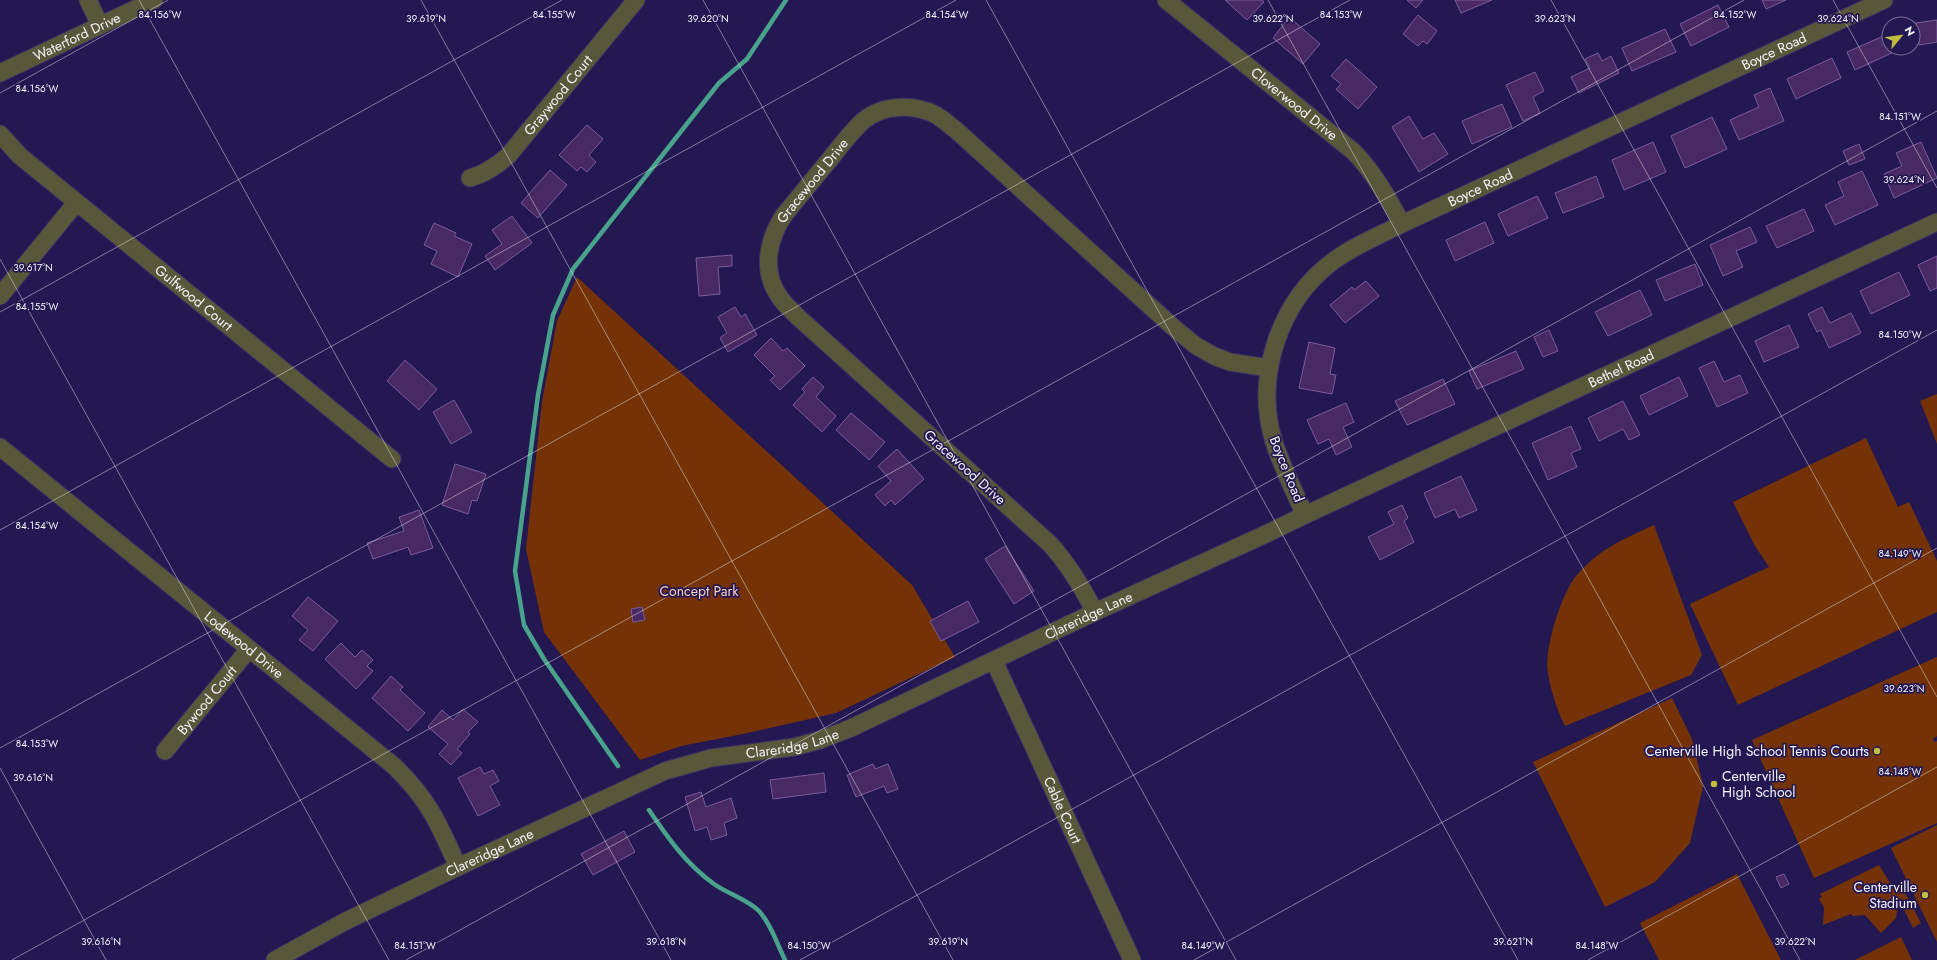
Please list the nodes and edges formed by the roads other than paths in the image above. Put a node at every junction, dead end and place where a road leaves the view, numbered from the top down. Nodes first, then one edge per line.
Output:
1 (88, 0) edge
2 (154, 0) edge
3 (636, 0) edge
4 (1166, 0) edge
5 (1884, 0) edge
6 (100, 25) junction
7 (0, 73) edge
8 (0, 134) edge
9 (470, 178) dead end
10 (76, 203) junction
11 (1937, 222) edge
12 (1402, 224) junction
13 (0, 296) edge
14 (1269, 368) junction
15 (0, 447) edge
16 (392, 459) dead end
17 (1306, 515) junction
18 (1095, 612) junction
19 (249, 649) junction
20 (994, 661) junction
21 (165, 751) dead end
22 (458, 867) junction
23 (275, 960) edge
24 (1132, 960) edge

1 - 6 street
2 - 6 street, Waterford Drive
3 - 9 street, Graywood Court
4 - 12 street, Cloverwood Drive
5 - 12 street, Boyce Road
6 - 7 street, Waterford Drive
8 - 10 street, Gulfwood Court
10 - 13 street
10 - 16 street, Gulfwood Court
11 - 17 street, Bethel Road
12 - 14 street, Boyce Road
14 - 17 street, Boyce Road
14 - 18 street, Gracewood Drive
15 - 19 street, Lodewood Drive
17 - 18 street, Clareridge Lane
18 - 20 street, Clareridge Lane
19 - 21 street, Bywood Court
19 - 22 street, Lodewood Drive
20 - 22 street, Clareridge Lane
20 - 24 street, Cable Court
22 - 23 street, Clareridge Lane

